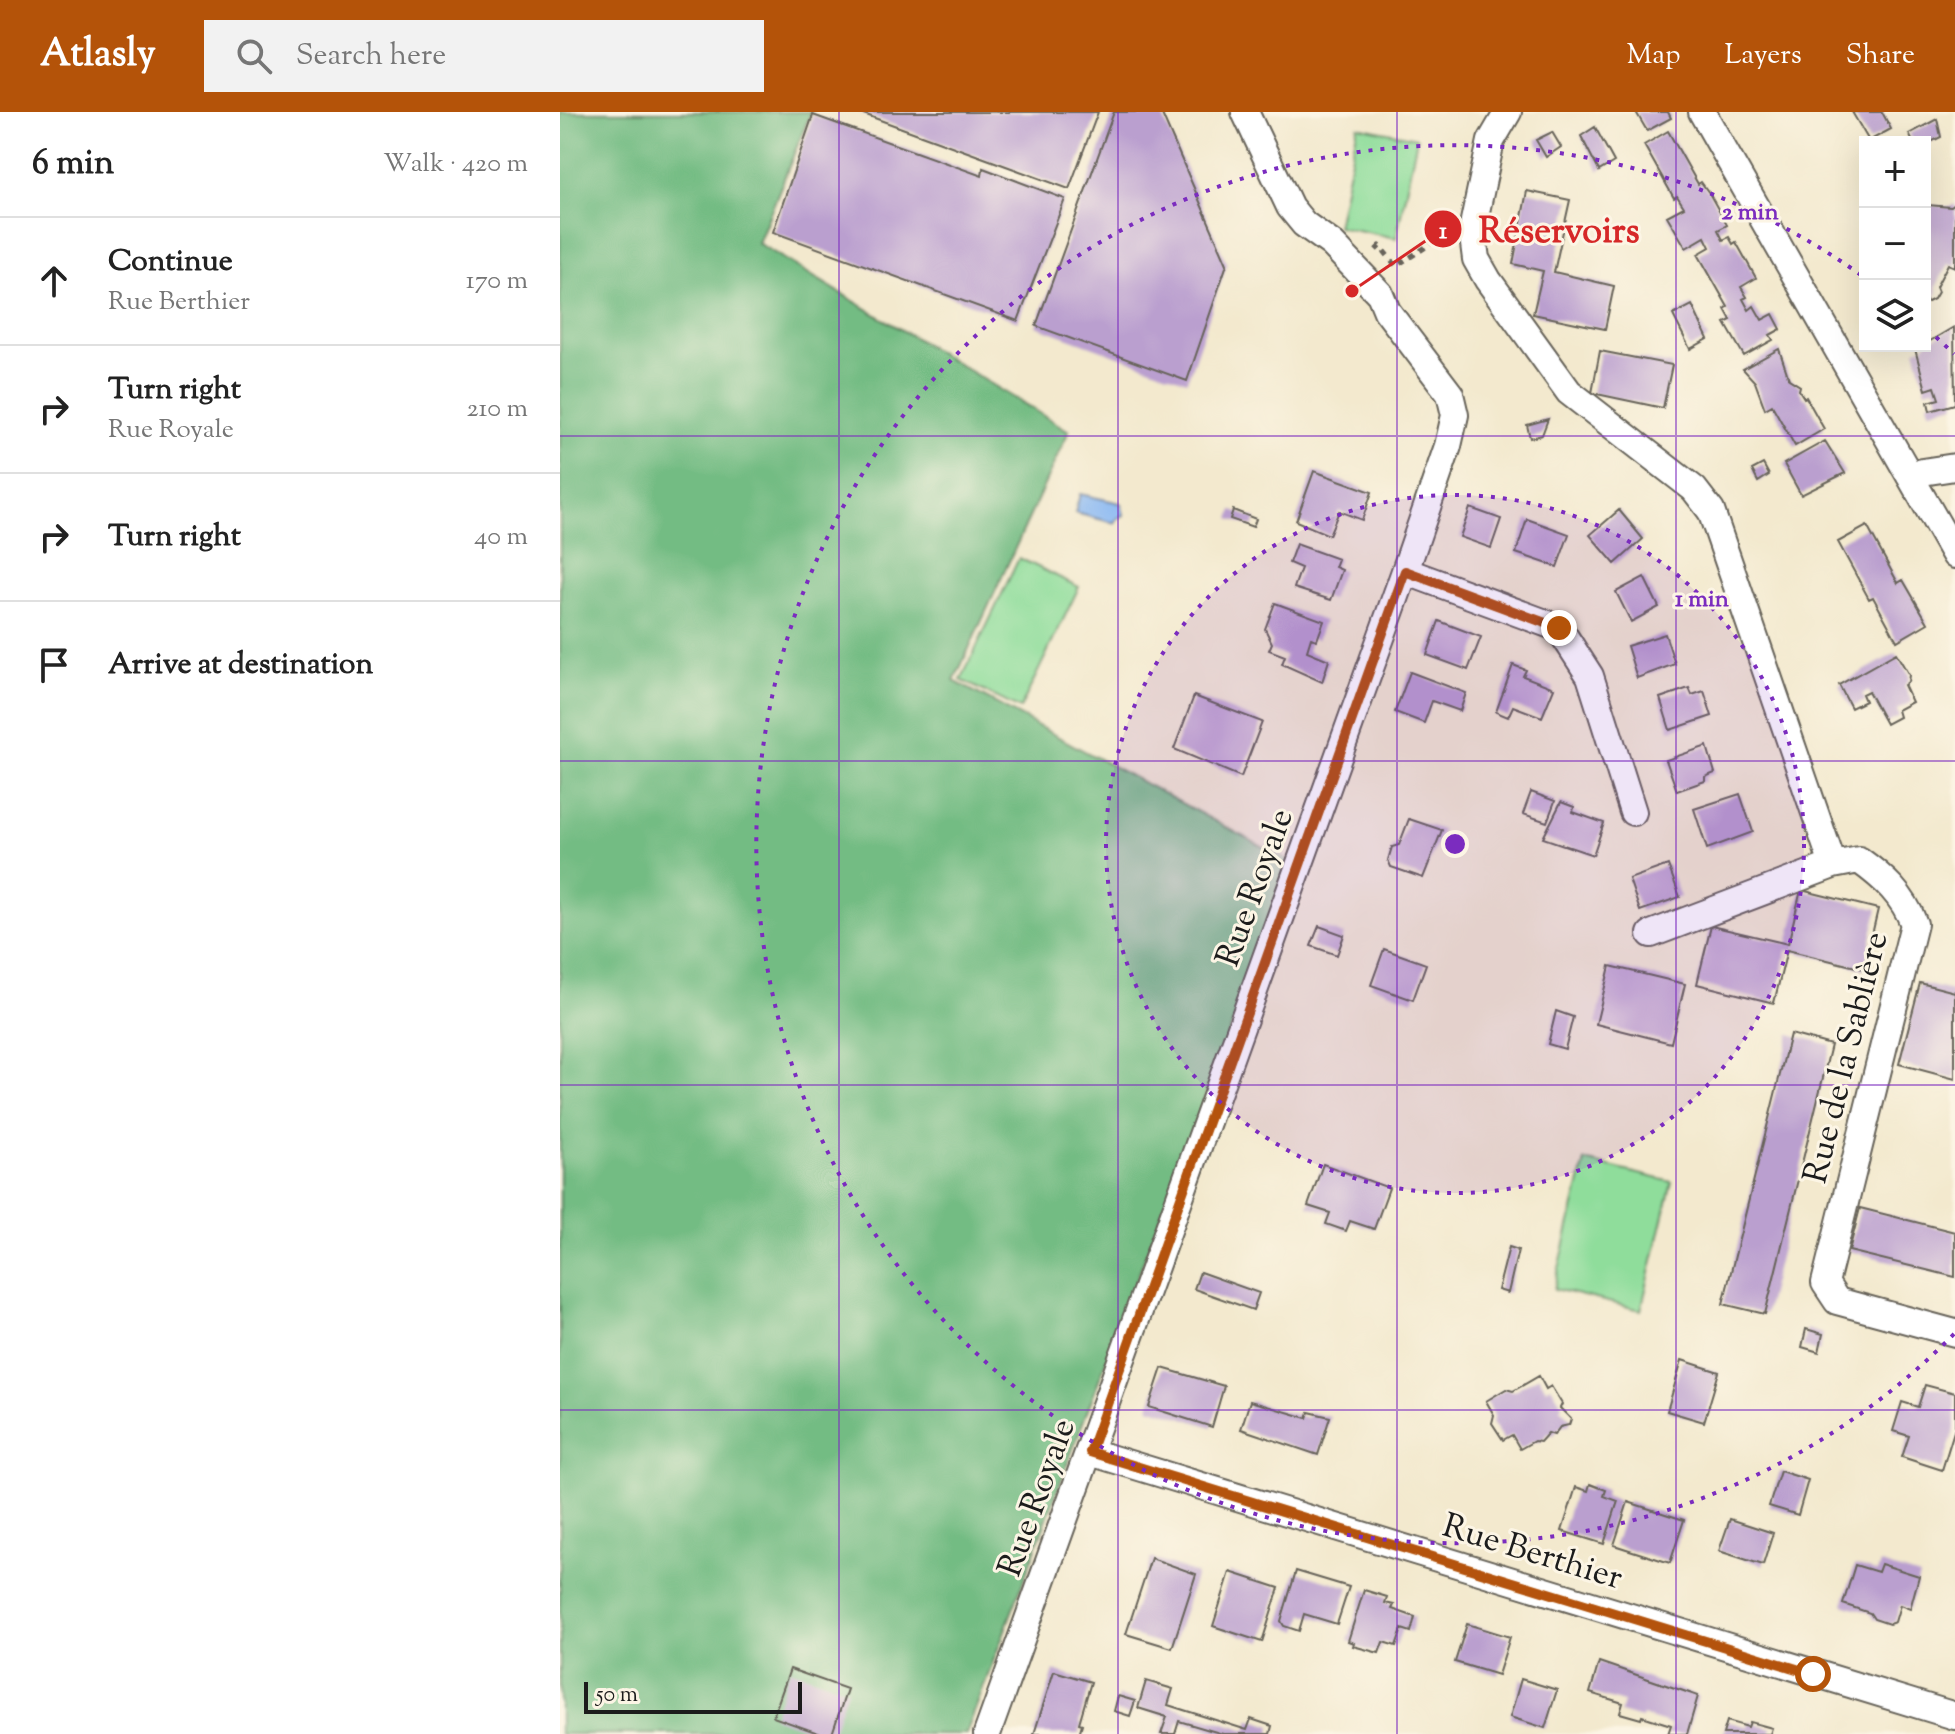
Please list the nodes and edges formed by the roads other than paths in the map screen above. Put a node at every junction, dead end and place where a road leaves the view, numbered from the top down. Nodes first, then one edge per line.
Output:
1 (1245, 112) edge
2 (1508, 112) edge
3 (1702, 112) edge
4 (1955, 467) edge
5 (1909, 474) junction
6 (1955, 555) edge
7 (1405, 571) junction
8 (1633, 812) dead end
9 (1833, 865) junction
10 (1651, 934) dead end
11 (1955, 1333) edge
12 (1090, 1452) junction
13 (1955, 1716) edge
14 (987, 1734) edge

1 - 7 street, Rue Royale
2 - 9 street
3 - 5 street
4 - 5 street
5 - 6 street
7 - 8 street
7 - 12 street, Rue Royale
9 - 10 street
9 - 11 street, Rue de la Sablière
12 - 13 street, Rue Berthier
12 - 14 street, Rue Royale

